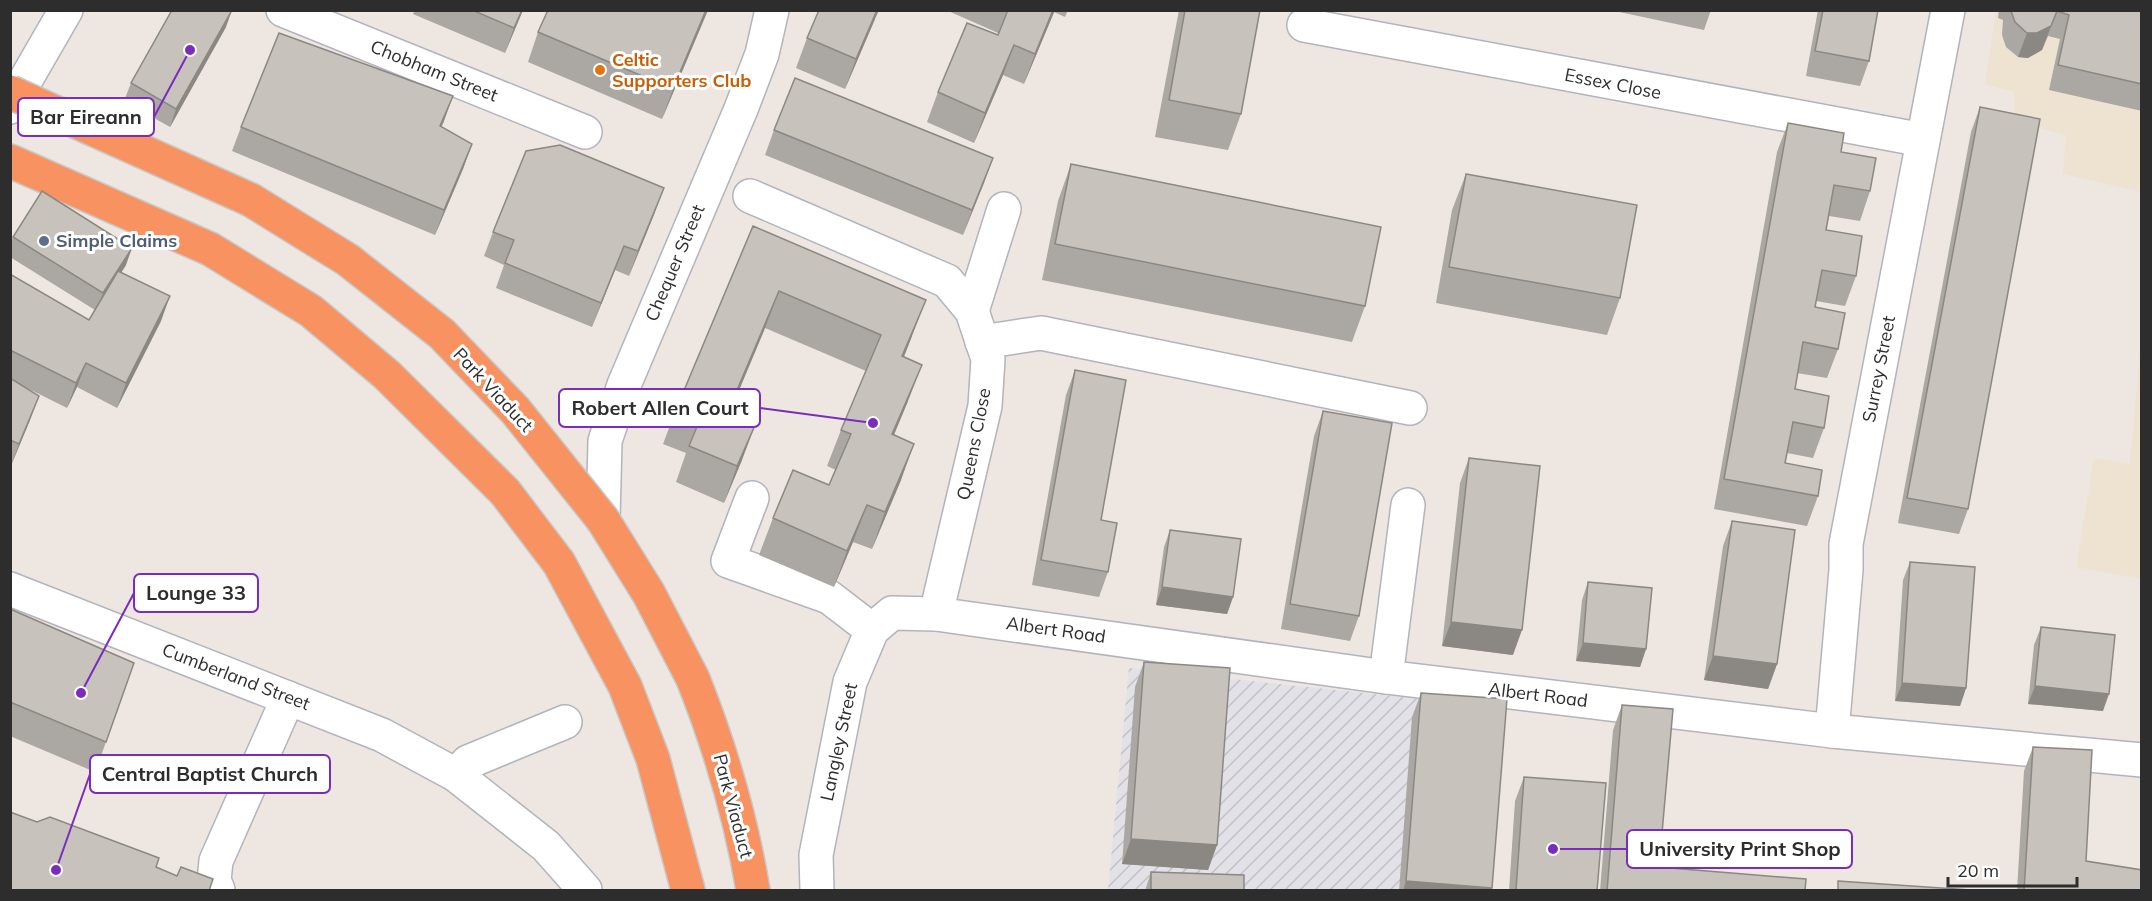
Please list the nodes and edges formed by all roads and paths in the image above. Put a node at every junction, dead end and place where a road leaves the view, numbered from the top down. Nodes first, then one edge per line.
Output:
1 (66, 10) edge
2 (282, 10) edge
3 (772, 10) edge
4 (1948, 10) edge
5 (1304, 26) dead end
6 (10, 92) edge
7 (10, 107) edge
8 (585, 132) dead end
9 (1923, 140) junction
10 (10, 161) edge
11 (750, 196) dead end
12 (1004, 209) dead end
13 (972, 311) junction
14 (982, 342) junction
15 (1410, 408) dead end
16 (752, 498) dead end
17 (1408, 505) dead end
18 (603, 520) junction
19 (10, 589) edge
20 (936, 614) junction
21 (872, 630) junction
22 (1386, 677) junction
23 (288, 698) junction
24 (565, 722) dead end
25 (1832, 731) junction
26 (2142, 760) edge
27 (456, 776) junction
28 (218, 891) edge
29 (585, 891) edge
30 (688, 891) edge
31 (753, 891) edge
32 (817, 891) edge

1 - 7 street
2 - 8 street, Chobham Street
3 - 18 street, Chequer Street
4 - 9 street, Surrey Street
5 - 9 street, Essex Close
6 - 18 highway, Park Viaduct, bridge
9 - 25 street, Surrey Street
10 - 30 highway
11 - 13 street, Queens Close
12 - 13 street
13 - 14 street, Queens Close
14 - 15 street
14 - 20 street, Queens Close
16 - 21 street
17 - 22 street
18 - 31 highway, Park Viaduct, bridge
19 - 23 street, Cumberland Street
20 - 21 street
20 - 22 street, Albert Road
21 - 32 street, Langley Street
22 - 25 street, Albert Road
23 - 27 street, Cumberland Street
23 - 28 street
24 - 27 street
25 - 26 street, Albert Road
27 - 29 street, Cumberland Street

